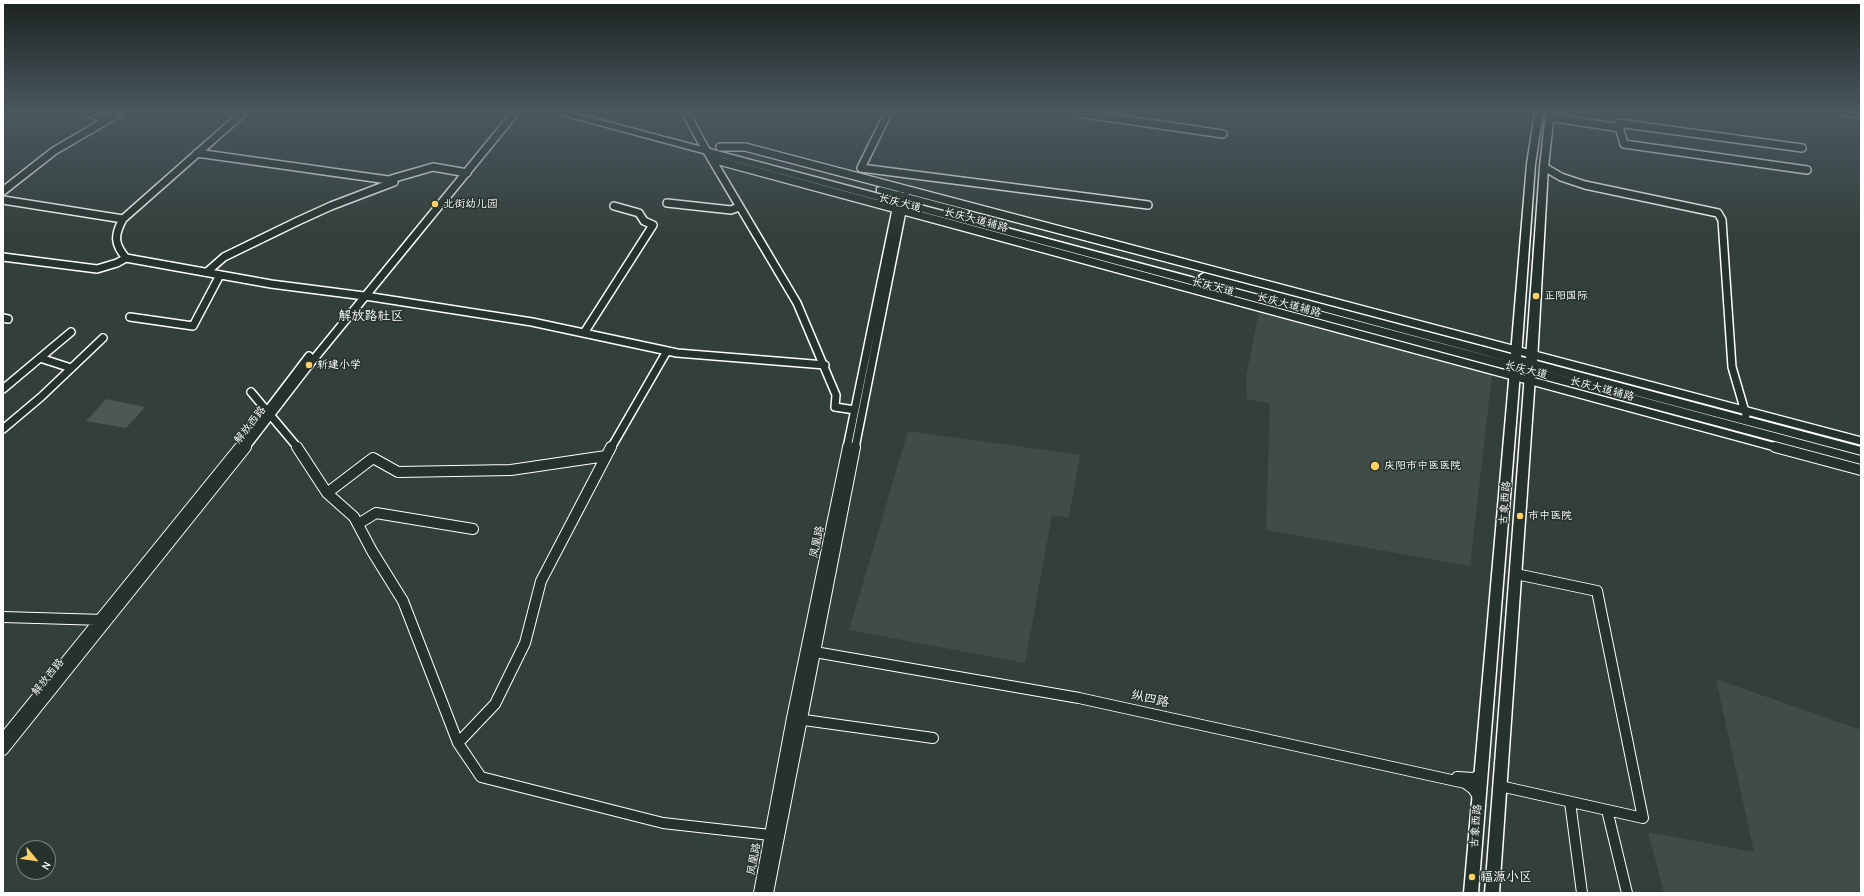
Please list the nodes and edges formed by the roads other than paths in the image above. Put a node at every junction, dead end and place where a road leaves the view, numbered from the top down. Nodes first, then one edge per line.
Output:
1 (49, 155) edge
2 (195, 155) edge
3 (210, 155) edge
4 (478, 155) edge
5 (479, 155) edge
6 (709, 155) edge
7 (721, 155) edge
8 (745, 155) edge
9 (776, 155) edge
10 (867, 155) edge
11 (1532, 155) edge
12 (1545, 155) edge
13 (1700, 155) edge
14 (712, 160) junction
15 (1544, 167) junction
16 (1807, 170) dead end
17 (464, 173) junction
18 (409, 174) junction
19 (3, 191) edge
20 (3, 200) edge
21 (667, 203) dead end
22 (900, 203) junction
23 (1148, 205) dead end
24 (614, 206) dead end
25 (739, 207) junction
26 (123, 219) junction
27 (3, 257) edge
28 (126, 258) junction
29 (207, 272) junction
30 (220, 275) junction
31 (363, 296) junction
32 (130, 317) dead end
33 (71, 332) dead end
34 (584, 333) junction
35 (103, 338) dead end
36 (667, 351) junction
37 (40, 358) junction
38 (1516, 363) junction
39 (825, 365) junction
40 (1530, 367) junction
41 (71, 368) junction
42 (3, 389) edge
43 (251, 392) dead end
44 (855, 410) junction
45 (269, 414) junction
46 (1747, 416) junction
47 (3, 429) edge
48 (1861, 441) edge
49 (1861, 451) edge
50 (606, 456) junction
51 (1861, 460) edge
52 (1861, 470) edge
53 (327, 493) junction
54 (358, 524) junction
55 (473, 529) dead end
56 (1516, 574) junction
57 (3, 617) edge
58 (104, 620) junction
59 (811, 649) junction
60 (796, 719) junction
61 (933, 738) dead end
62 (3, 739) edge
63 (458, 743) junction
64 (3, 750) edge
65 (1480, 774) junction
66 (1500, 786) junction
67 (1479, 798) junction
68 (1570, 802) junction
69 (1607, 810) junction
70 (770, 835) junction
71 (759, 893) edge
72 (768, 893) edge
73 (1471, 893) edge
74 (1492, 893) edge
75 (1582, 893) edge
76 (1627, 893) edge

1 - 19 street
2 - 26 street
3 - 18 street
4 - 17 street, 解放西路
5 - 17 street, 解放西路
6 - 14 street
7 - 22 main road, 长庆大道
8 - 22 main road, 长庆大道
9 - 38 street, 长庆大道辅路
10 - 23 street
11 - 38 main road, 古象西路
12 - 15 main road, 古象西路
13 - 16 street
14 - 22 street
14 - 25 street
15 - 40 main road, 古象西路
15 - 46 street
17 - 18 street
17 - 31 street, 解放西路
18 - 29 street
20 - 26 street
21 - 25 street
22 - 38 main road, 长庆大道
22 - 44 street, 凤凰路
22 - 59 street, 凤凰路
24 - 34 street
25 - 39 street
26 - 28 street
27 - 28 street
28 - 29 street
29 - 30 street
30 - 31 street
30 - 32 street
31 - 34 street
31 - 45 street, 解放西路
33 - 37 street
34 - 36 street
35 - 41 street
36 - 39 street
36 - 50 street
37 - 41 street
37 - 42 street
38 - 40 main road, 长庆大道
38 - 40 street, 长庆大道辅路
38 - 65 main road, 古象西路
39 - 44 street
40 - 46 main road, 长庆大道
40 - 51 main road, 长庆大道
40 - 52 street, 长庆大道辅路
40 - 56 main road, 古象西路
41 - 47 street
43 - 45 street
44 - 59 street, 凤凰路
45 - 53 street
45 - 58 street, 解放西路
46 - 48 street
46 - 49 main road, 长庆大道
50 - 53 street
50 - 63 street
53 - 54 street
54 - 55 street
54 - 63 street
56 - 66 main road, 古象西路
56 - 69 street
57 - 58 street
58 - 62 street, 解放西路
58 - 64 street, 解放西路
59 - 60 street, 凤凰路
59 - 65 street, 纵四路
59 - 67 street, 纵四路
60 - 61 street
60 - 70 street, 凤凰路
60 - 72 street, 凤凰路
63 - 70 street
65 - 67 main road, 古象西路
66 - 68 street
66 - 74 main road, 古象西路
67 - 73 main road, 古象西路
68 - 69 street
68 - 75 street
69 - 76 street
70 - 71 street, 凤凰路

